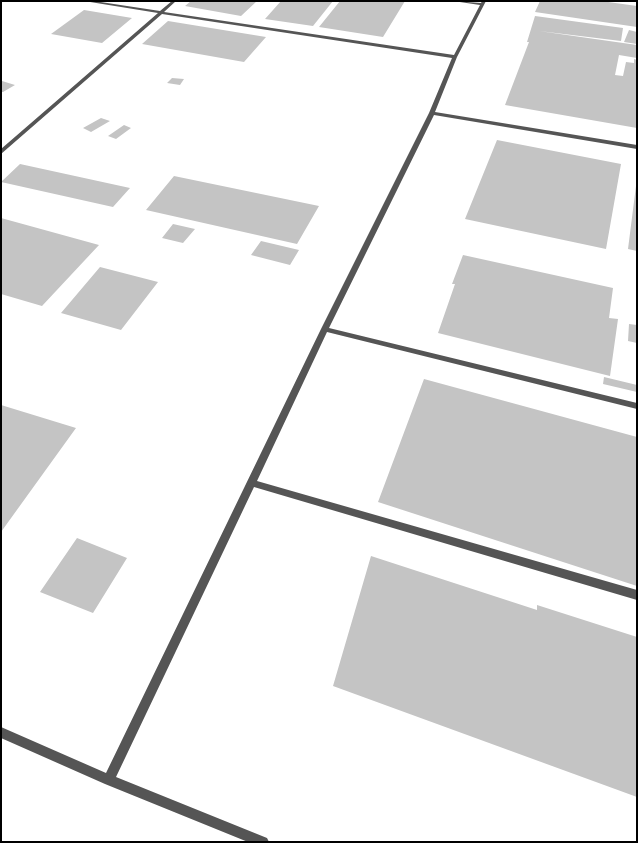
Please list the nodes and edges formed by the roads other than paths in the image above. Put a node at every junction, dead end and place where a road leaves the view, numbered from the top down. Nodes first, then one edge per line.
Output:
1 (86, 1) edge
2 (174, 1) edge
3 (455, 1) edge
4 (483, 3) edge
5 (161, 12) junction
6 (455, 57) junction
7 (432, 112) junction
8 (637, 147) edge
9 (1, 152) edge
10 (325, 329) junction
11 (637, 406) edge
12 (251, 483) junction
13 (637, 596) edge
14 (1, 732) edge
15 (109, 780) junction
16 (263, 842) edge

1 - 5 street
2 - 5 street
3 - 4 street
4 - 6 street
5 - 6 street
5 - 9 street
6 - 7 street
7 - 8 street
7 - 10 street
10 - 11 street
10 - 12 street
12 - 13 street
12 - 15 street
14 - 15 street
15 - 16 street

